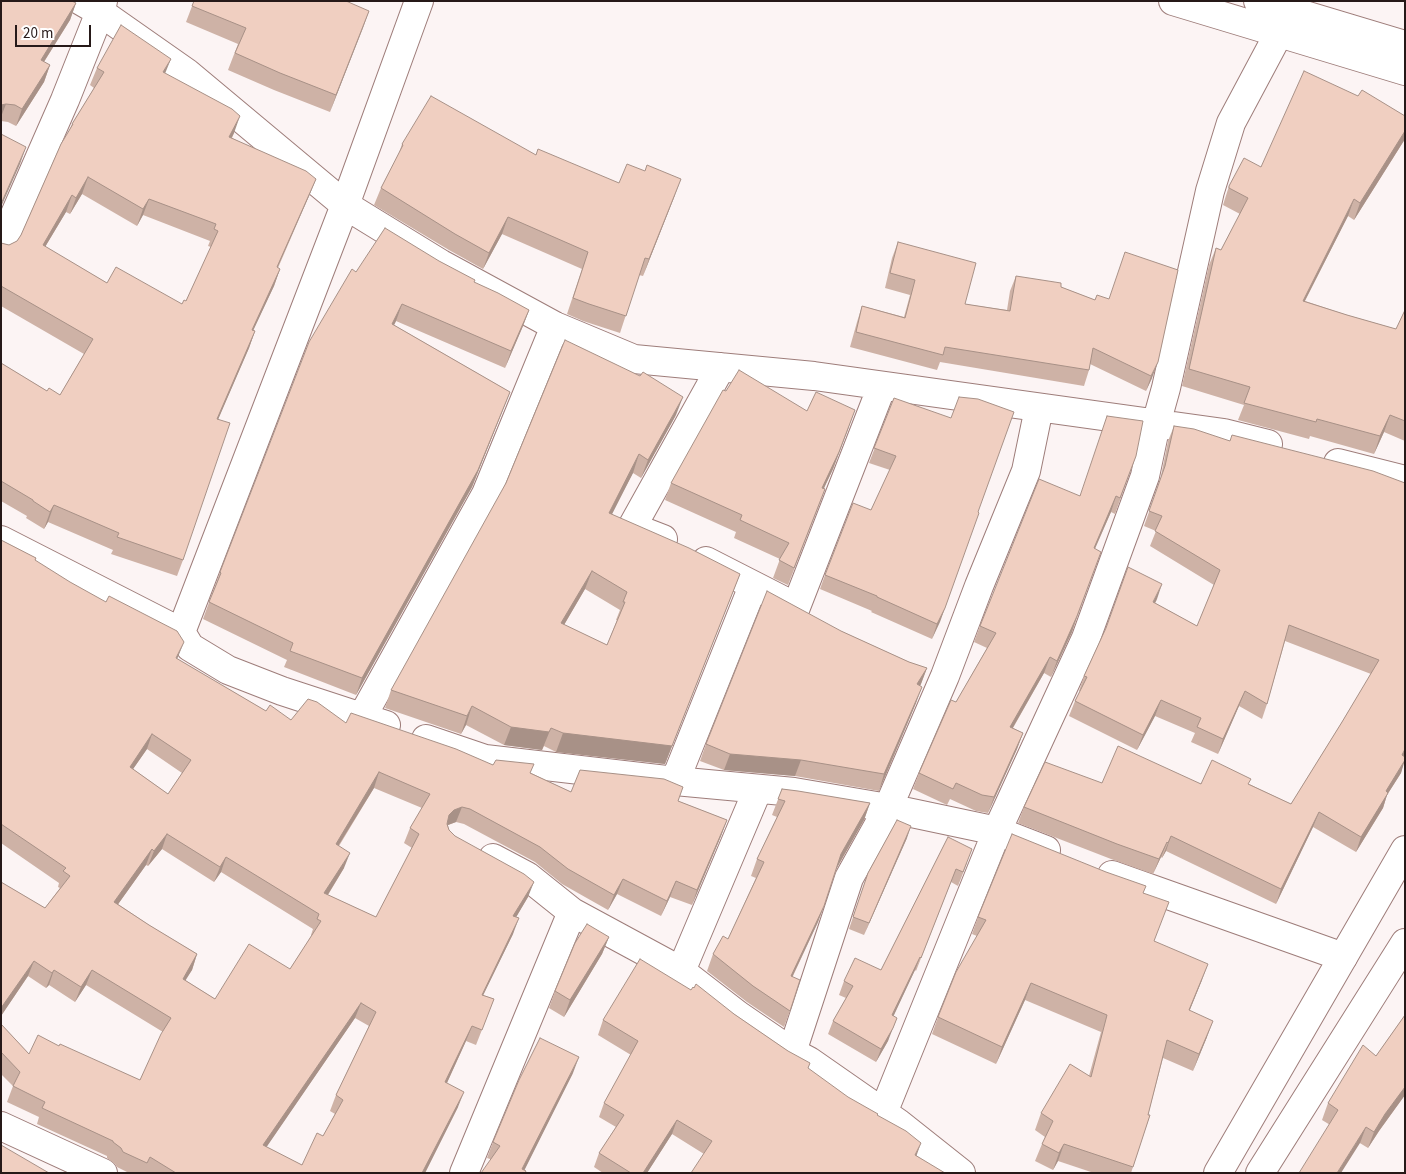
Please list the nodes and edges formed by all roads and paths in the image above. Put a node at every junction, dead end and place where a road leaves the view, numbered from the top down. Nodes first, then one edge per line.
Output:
1 (419, 1) edge
2 (1173, 1) edge
3 (1258, 1) edge
4 (95, 5) edge
5 (1279, 33) junction
6 (1405, 45) edge
7 (1405, 71) edge
8 (346, 205) junction
9 (1, 246) edge
10 (555, 326) junction
11 (721, 367) junction
12 (882, 386) junction
13 (1039, 408) junction
14 (1156, 424) junction
15 (1291, 450) edge
16 (1319, 458) edge
17 (1405, 480) edge
18 (1, 540) edge
19 (753, 586) junction
20 (796, 607) junction
21 (819, 620) edge
22 (181, 632) junction
23 (919, 667) edge
24 (945, 676) junction
25 (362, 716) junction
26 (675, 781) junction
27 (758, 789) junction
28 (888, 808) junction
29 (997, 831) junction
30 (474, 848) edge
31 (1405, 850) edge
32 (572, 912) junction
33 (1405, 943) edge
34 (1343, 956) junction
35 (681, 970) junction
36 (792, 1052) junction
37 (883, 1113) junction
38 (1, 1126) edge
39 (103, 1173) edge
40 (464, 1173) edge
41 (961, 1173) edge
42 (1218, 1173) edge
43 (1260, 1173) edge

1 - 8 street
2 - 5 street
3 - 6 street
4 - 8 street
4 - 9 street
5 - 7 street
5 - 14 street
8 - 10 street
8 - 22 street
10 - 11 street
10 - 25 street
11 - 12 street
11 - 19 street
12 - 13 street
12 - 20 street
13 - 14 street
13 - 24 street
14 - 15 street
14 - 29 street
16 - 17 street
18 - 22 street
19 - 20 street
19 - 26 street
20 - 21 street
22 - 25 street
23 - 24 street
24 - 28 street
25 - 26 street
26 - 27 street
27 - 28 street
27 - 35 street
28 - 29 street
28 - 36 street
29 - 34 street
29 - 37 street
30 - 32 street
31 - 34 street
32 - 35 street
32 - 40 street
33 - 43 street
34 - 42 street
35 - 36 street
36 - 37 street
37 - 41 street
38 - 39 street

